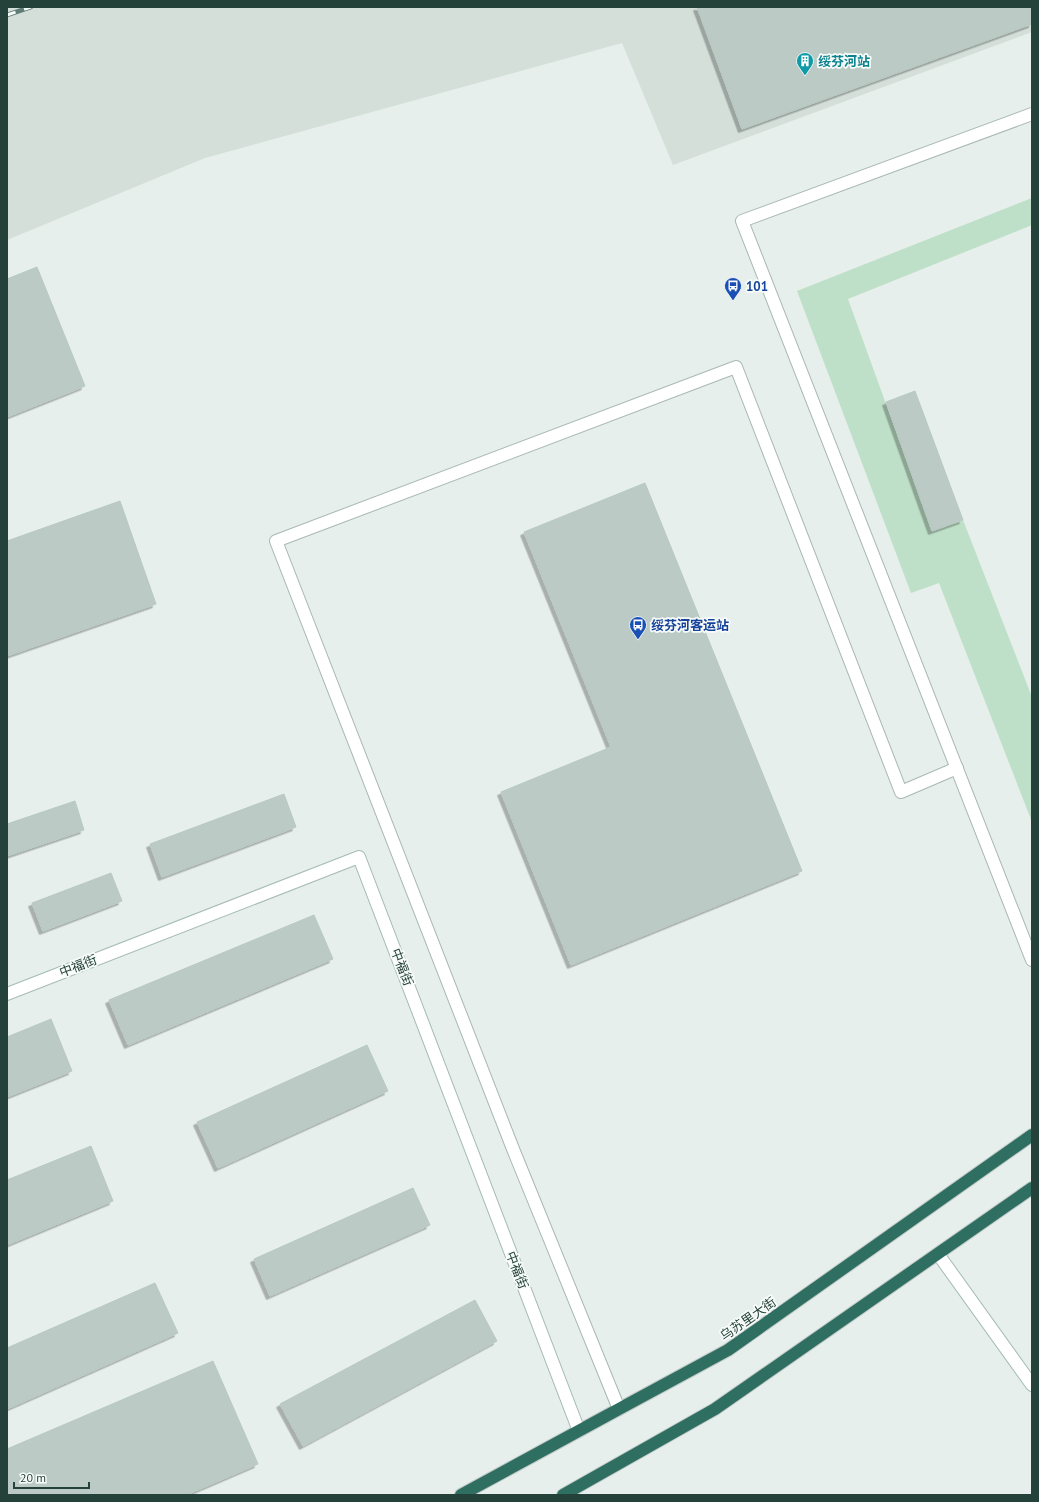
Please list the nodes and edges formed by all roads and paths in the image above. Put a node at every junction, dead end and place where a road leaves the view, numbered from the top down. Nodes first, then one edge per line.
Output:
1 (1032, 114) edge
2 (957, 768) junction
3 (1032, 960) edge
4 (7, 994) edge
5 (1032, 1135) edge
6 (1032, 1188) edge
7 (938, 1254) junction
8 (1032, 1385) edge
9 (618, 1408) junction
10 (579, 1430) junction
11 (461, 1495) edge
12 (563, 1495) edge

1 - 2 street
2 - 3 street
2 - 9 street
4 - 10 street, 中福街
5 - 9 highway, 乌苏里大街
6 - 7 highway
7 - 8 street
7 - 12 highway
9 - 10 highway, 乌苏里大街
10 - 11 highway, 乌苏里大街

